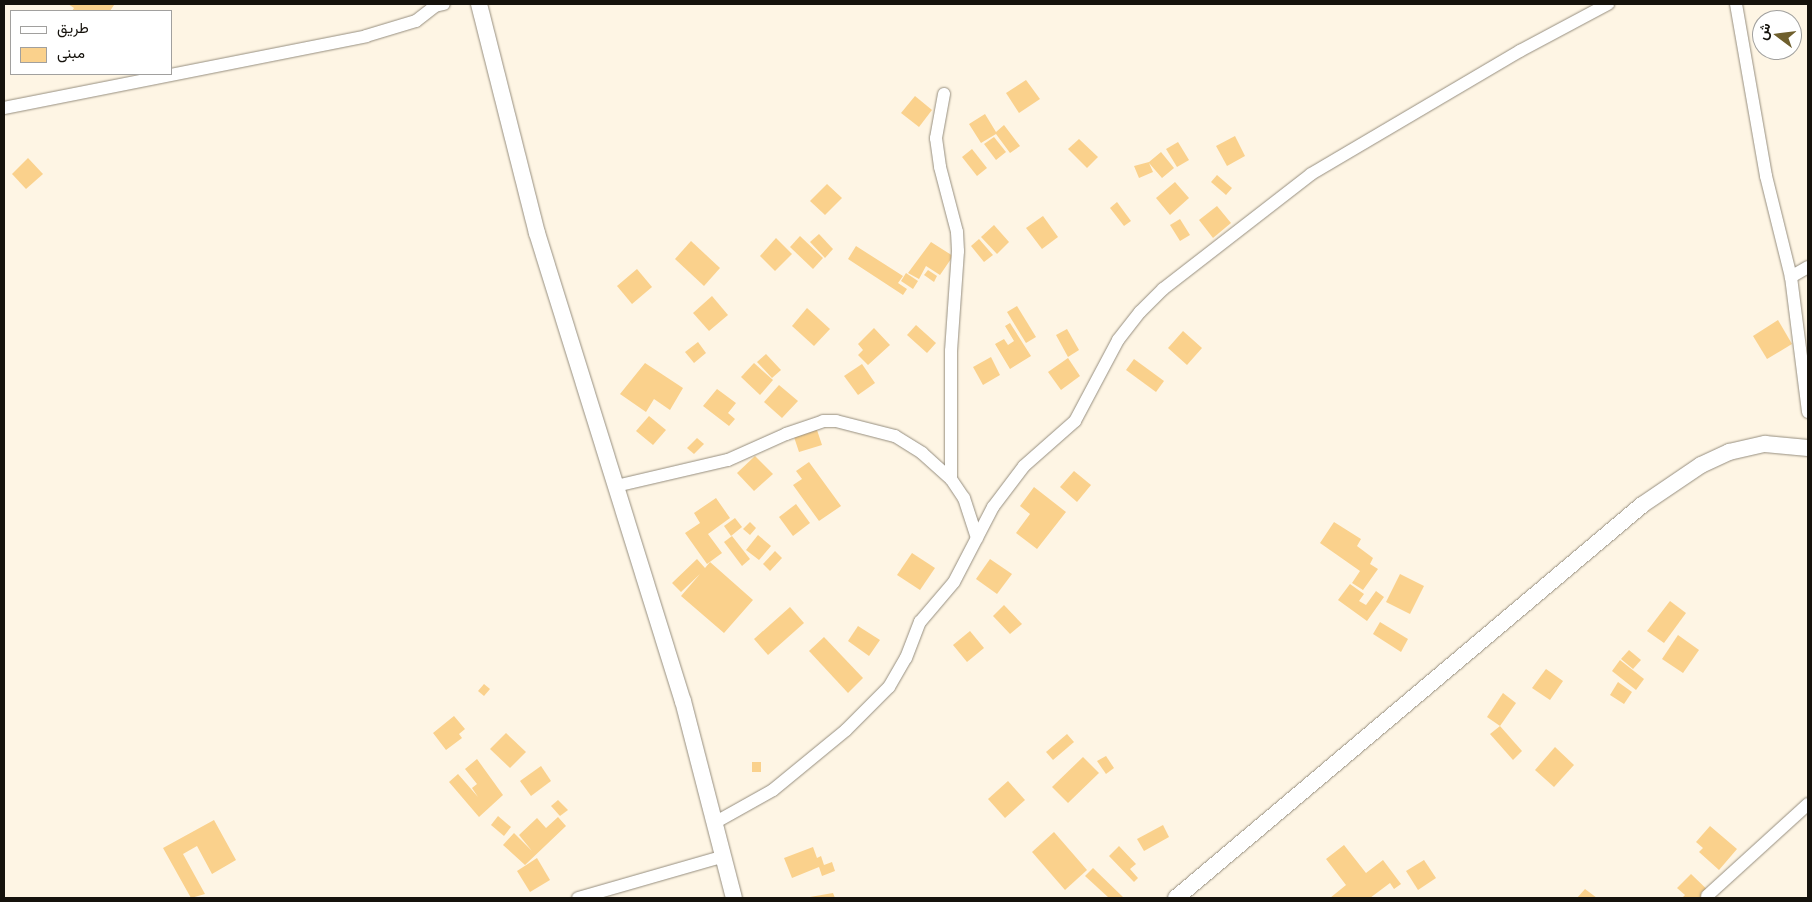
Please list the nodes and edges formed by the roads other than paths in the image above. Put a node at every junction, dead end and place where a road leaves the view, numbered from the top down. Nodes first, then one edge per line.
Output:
1 (444, 4) edge
2 (478, 4) edge
3 (1608, 4) edge
4 (1736, 4) edge
5 (170, 75) edge
6 (172, 75) edge
7 (944, 94) dead end
8 (4, 108) edge
9 (1808, 267) edge
10 (1791, 277) junction
11 (1808, 412) edge
12 (1808, 448) edge
13 (951, 479) junction
14 (616, 486) junction
15 (977, 538) junction
16 (1808, 804) edge
17 (716, 822) junction
18 (724, 856) junction
19 (1707, 896) dead end
20 (578, 898) edge
21 (734, 898) edge
22 (1176, 898) edge

1 - 6 street
2 - 14 street
3 - 15 street
4 - 10 street
5 - 8 street
7 - 13 street
9 - 10 street
10 - 11 street
12 - 22 street
13 - 14 street
13 - 15 street
14 - 17 street
15 - 17 street
16 - 19 street
17 - 18 street
18 - 20 street
18 - 21 street

